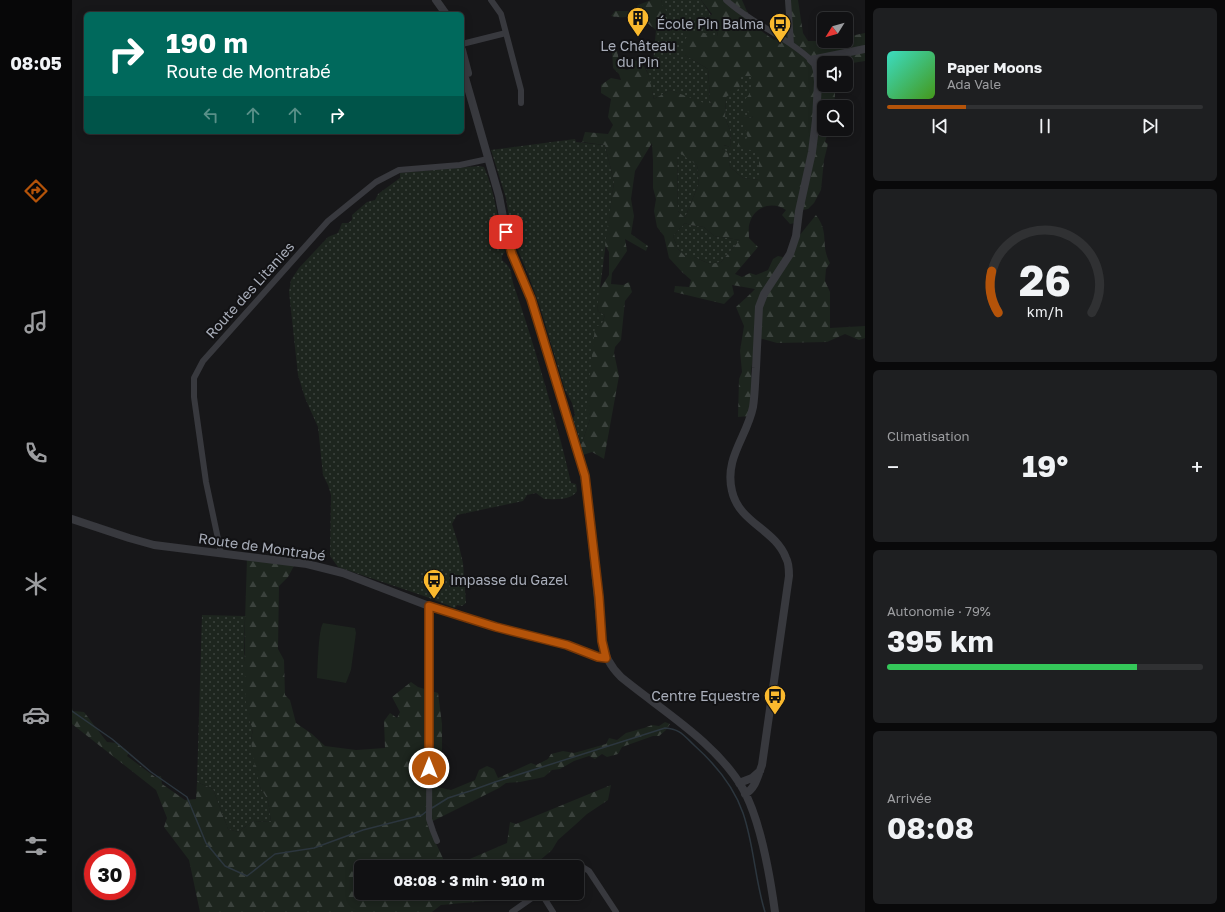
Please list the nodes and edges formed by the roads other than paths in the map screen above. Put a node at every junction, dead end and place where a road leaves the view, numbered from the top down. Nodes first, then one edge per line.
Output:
1 (435, 0) edge
2 (492, 0) edge
3 (726, 0) edge
4 (788, 0) edge
5 (441, 12) edge
6 (444, 12) edge
7 (506, 33) junction
8 (464, 44) edge
9 (791, 44) junction
10 (865, 49) edge
11 (464, 58) edge
12 (811, 60) junction
13 (464, 74) edge
14 (521, 103) dead end
15 (474, 109) junction
16 (488, 159) junction
17 (72, 519) edge
18 (221, 553) junction
19 (429, 606) junction
20 (606, 658) junction
21 (760, 771) junction
22 (739, 783) junction
23 (745, 794) junction
24 (437, 841) dead end
25 (584, 868) edge
26 (530, 900) edge
27 (545, 900) edge
28 (512, 912) edge
29 (553, 912) edge
30 (616, 912) edge
31 (776, 912) edge

1 - 5 street
1 - 6 street
2 - 7 street
3 - 9 street
4 - 9 street
7 - 8 street
7 - 14 street
9 - 12 street
10 - 12 street
11 - 15 street
12 - 21 street
13 - 15 street
15 - 16 street
16 - 18 street, Route des Litanies
16 - 20 street
17 - 18 street, Route de Montrabé
18 - 19 street, Route de Montrabé
19 - 20 street, Route de Montrabé
19 - 24 street
20 - 22 street
21 - 22 street
21 - 23 street
22 - 23 street
23 - 31 street
25 - 30 street
26 - 28 street
27 - 29 street

